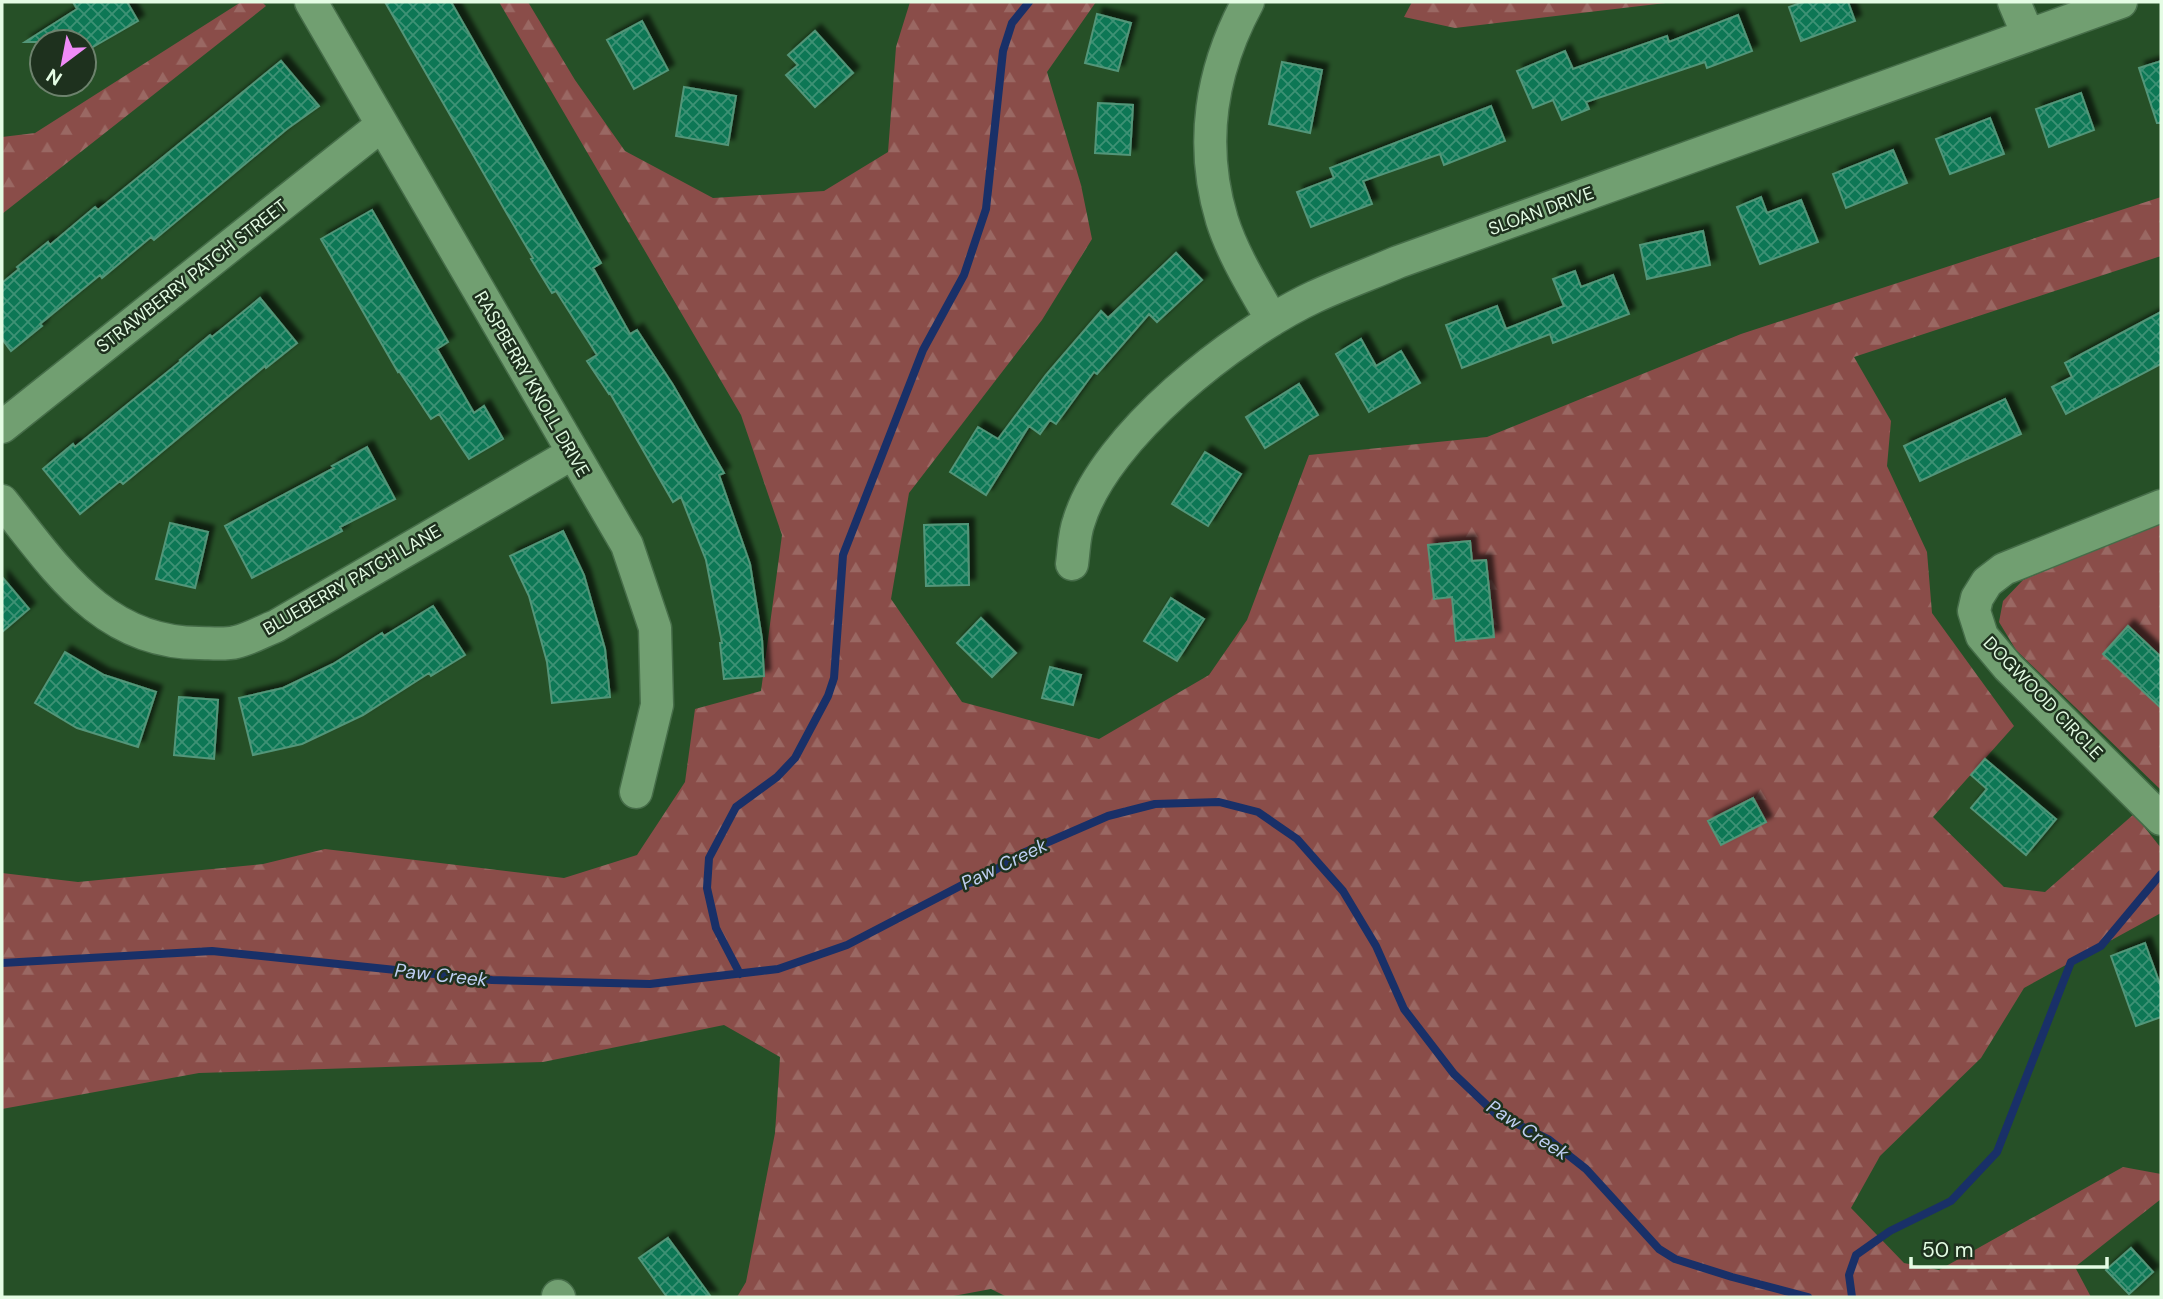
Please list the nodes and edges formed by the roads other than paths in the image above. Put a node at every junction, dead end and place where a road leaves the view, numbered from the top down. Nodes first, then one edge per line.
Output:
1 (312, 2) edge
2 (1248, 2) edge
3 (2014, 2) edge
4 (2121, 2) edge
5 (2028, 36) junction
6 (382, 125) junction
7 (1272, 320) junction
8 (2, 427) edge
9 (573, 453) junction
10 (2, 501) edge
11 (2161, 506) edge
12 (1072, 564) dead end
13 (636, 792) dead end
14 (2161, 818) edge

1 - 6 street, RASPBERRY KNOLL DRIVE
2 - 7 street
3 - 5 street
4 - 5 street, SLOAN DRIVE
5 - 7 street, SLOAN DRIVE
6 - 8 street, STRAWBERRY PATCH STREET
6 - 9 street, RASPBERRY KNOLL DRIVE
7 - 12 street, SLOAN DRIVE
9 - 10 street, BLUEBERRY PATCH LANE
9 - 13 street, RASPBERRY KNOLL DRIVE
11 - 14 street, DOGWOOD CIRCLE

